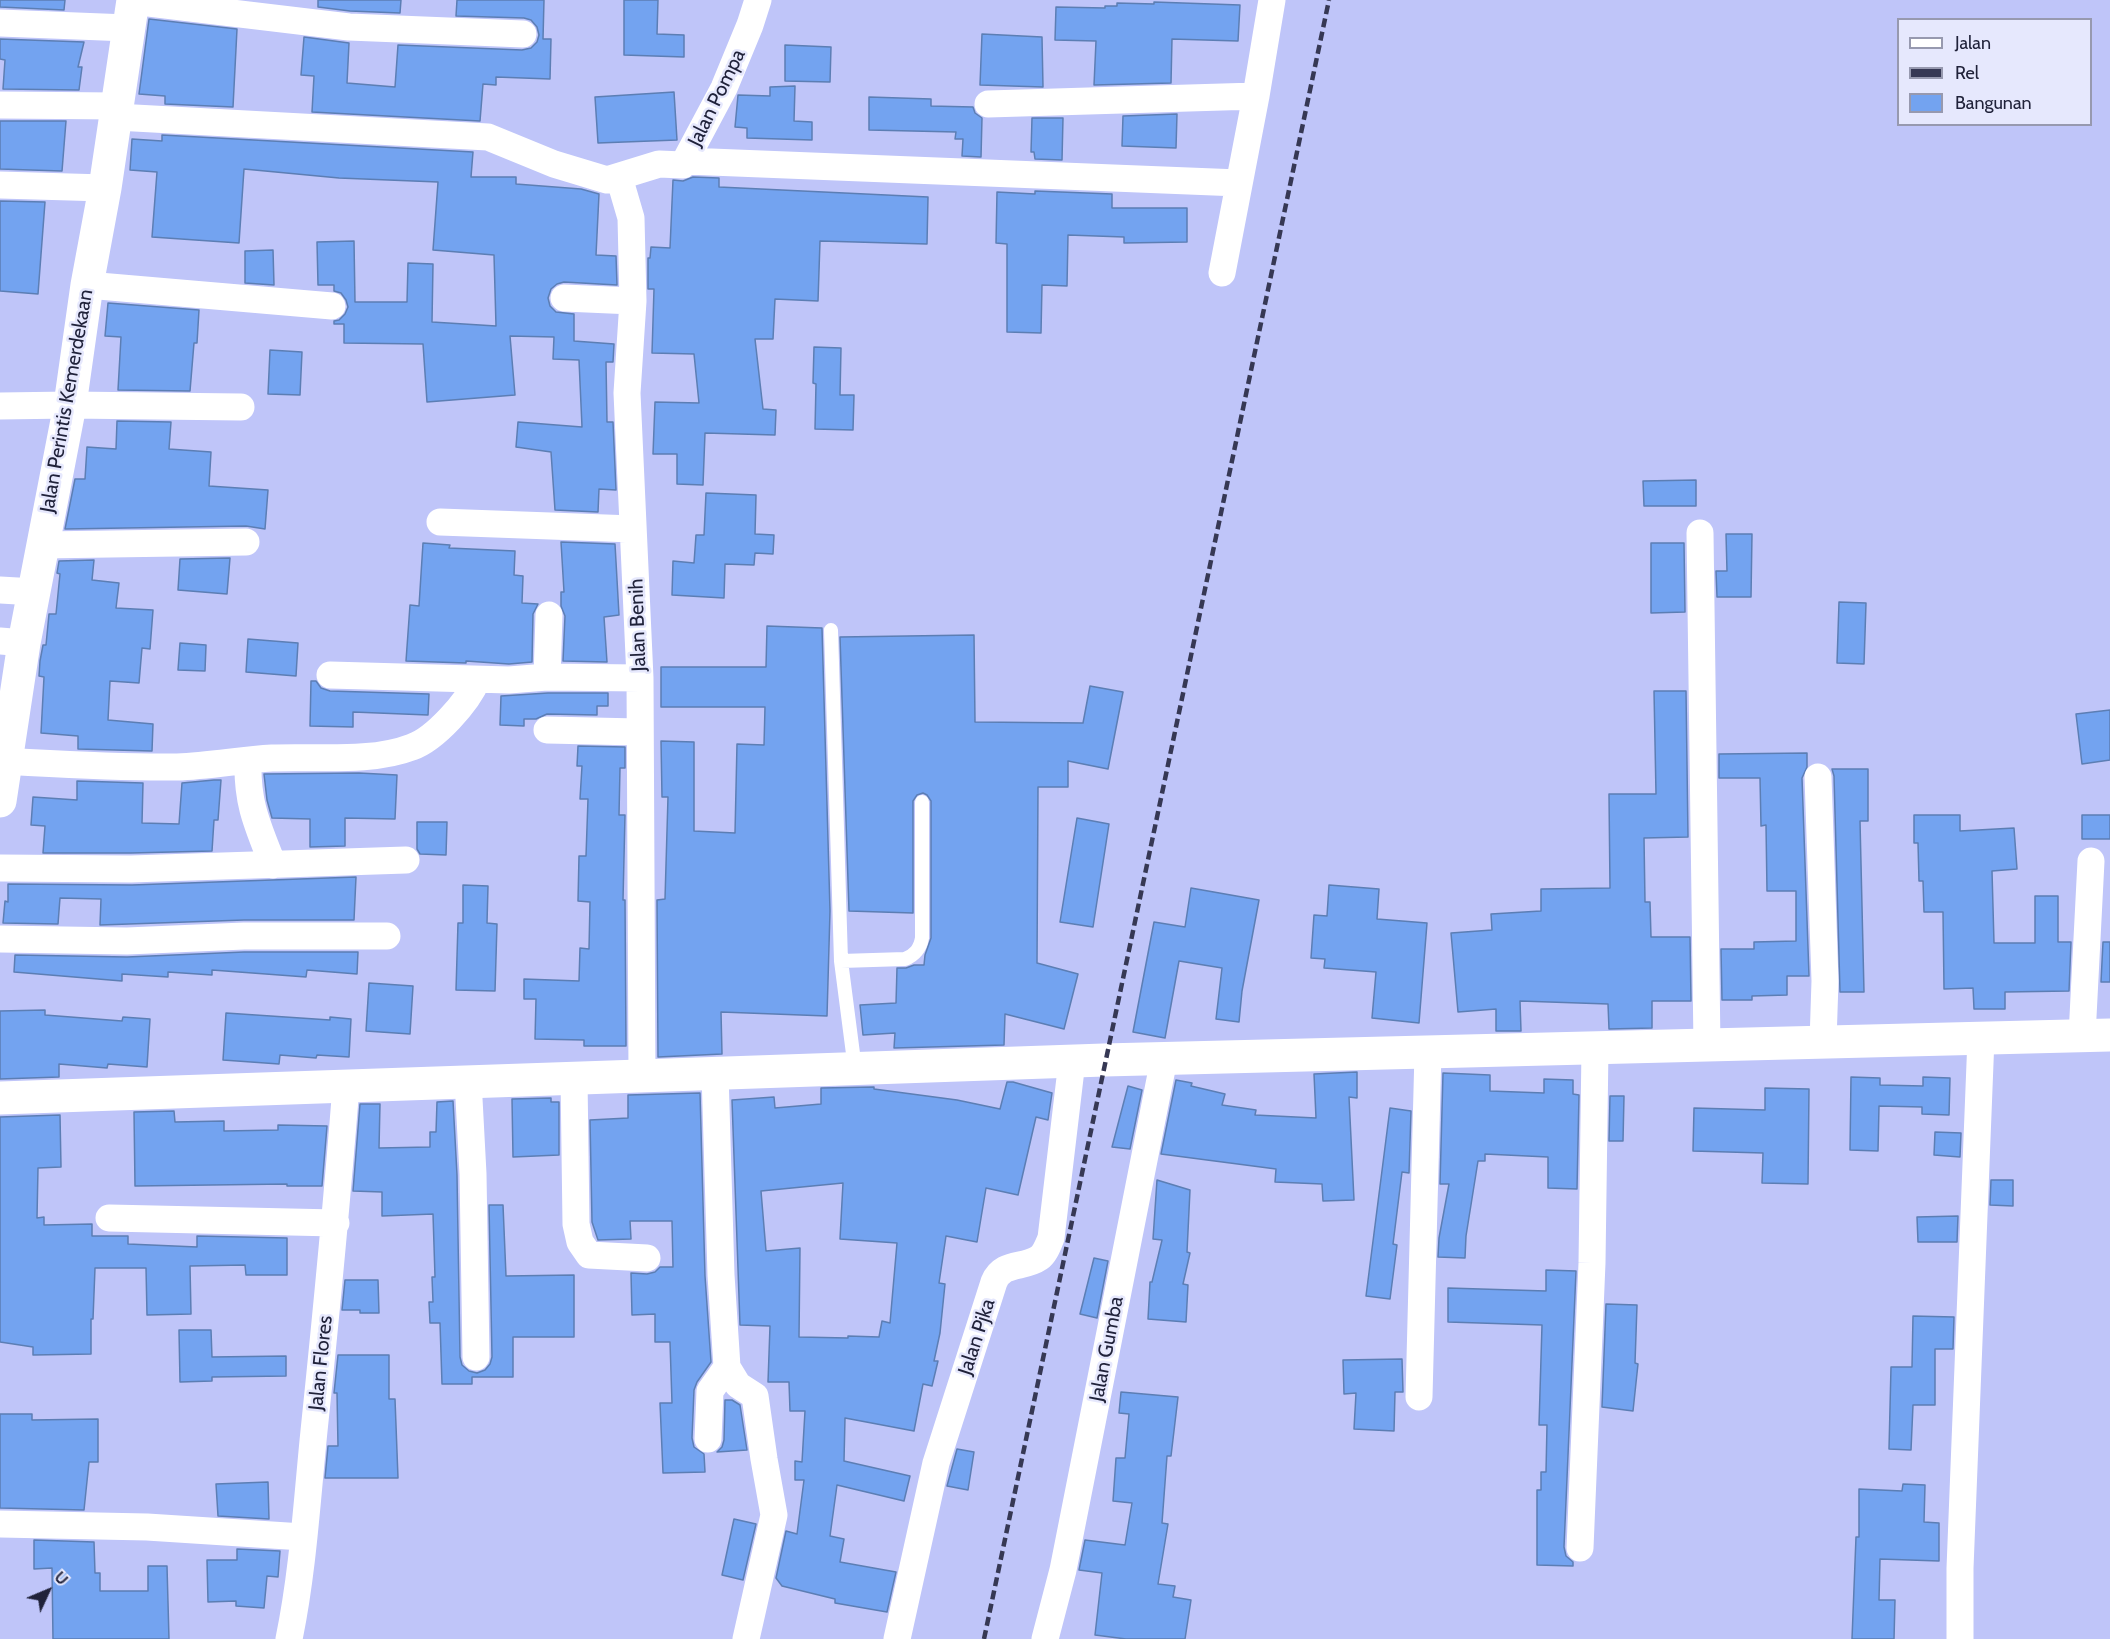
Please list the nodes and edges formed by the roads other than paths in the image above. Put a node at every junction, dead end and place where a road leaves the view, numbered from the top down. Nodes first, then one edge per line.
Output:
1 (758, 0) edge
2 (1272, 0) edge
3 (131, 10) edge
4 (0, 23) edge
5 (523, 34) dead end
6 (1256, 96) junction
7 (988, 104) dead end
8 (0, 105) edge
9 (116, 111) junction
10 (686, 161) junction
11 (619, 177) junction
12 (1239, 183) junction
13 (0, 185) edge
14 (105, 188) junction
15 (1222, 273) dead end
16 (87, 285) junction
17 (564, 298) dead end
18 (633, 301) junction
19 (332, 306) dead end
20 (70, 405) junction
21 (0, 406) edge
22 (241, 407) dead end
23 (440, 522) dead end
24 (633, 529) junction
25 (1700, 533) dead end
26 (246, 542) dead end
27 (42, 545) junction
28 (0, 590) edge
29 (35, 592) junction
30 (549, 615) dead end
31 (831, 630) dead end
32 (12, 642) edge
33 (330, 675) dead end
34 (547, 677) junction
35 (640, 678) junction
36 (477, 680) junction
37 (546, 730) dead end
38 (639, 732) junction
39 (3, 761) edge
40 (248, 762) junction
41 (1818, 777) dead end
42 (0, 801) edge
43 (922, 802) dead end
44 (406, 860) dead end
45 (2091, 861) dead end
46 (273, 865) junction
47 (0, 868) edge
48 (387, 936) dead end
49 (0, 939) edge
50 (841, 961) junction
51 (2096, 1035) edge
52 (1981, 1038) junction
53 (1823, 1042) junction
54 (1707, 1046) junction
55 (1595, 1048) junction
56 (1428, 1052) junction
57 (1164, 1059) junction
58 (1072, 1062) junction
59 (855, 1069) junction
60 (715, 1073) junction
61 (642, 1076) junction
62 (574, 1078) junction
63 (468, 1080) junction
64 (346, 1086) junction
65 (0, 1098) edge
66 (109, 1218) dead end
67 (336, 1223) junction
68 (647, 1258) dead end
69 (476, 1357) dead end
70 (727, 1367) junction
71 (1419, 1397) dead end
72 (708, 1439) dead end
73 (0, 1524) edge
74 (303, 1537) junction
75 (1580, 1548) dead end
76 (289, 1639) edge
77 (746, 1639) edge
78 (897, 1639) edge
79 (1045, 1639) edge
80 (1960, 1639) edge

1 - 10 street, Jalan Pompa
2 - 6 street
3 - 4 street
3 - 5 street
3 - 9 street, Jalan Perintis Kemerdekaan
6 - 7 street
6 - 12 street
8 - 9 street
9 - 11 street
9 - 14 street, Jalan Perintis Kemerdekaan
10 - 11 street, Jalan Pompa
10 - 12 street
11 - 18 street, Jalan Benih
12 - 15 street
13 - 14 street
14 - 16 street, Jalan Perintis Kemerdekaan
16 - 19 street
16 - 20 street, Jalan Perintis Kemerdekaan
17 - 18 street
18 - 24 street, Jalan Benih
20 - 21 street
20 - 22 street
20 - 27 street, Jalan Perintis Kemerdekaan
23 - 24 street
24 - 35 street, Jalan Benih
25 - 54 street
26 - 27 street
27 - 29 street, Jalan Perintis Kemerdekaan
28 - 29 street
29 - 32 street, Jalan Perintis Kemerdekaan
30 - 34 street
31 - 50 lane
32 - 39 street, Jalan Perintis Kemerdekaan
33 - 36 street
34 - 35 street
34 - 36 street
35 - 38 street, Jalan Benih
36 - 40 street
37 - 38 street
38 - 61 street, Jalan Benih
39 - 40 street
39 - 42 street, Jalan Perintis Kemerdekaan
40 - 46 street
41 - 53 street
43 - 50 lane
44 - 46 street
45 - 51 street
46 - 47 street
48 - 49 street
50 - 59 lane
51 - 52 street
52 - 53 street
52 - 80 street
53 - 54 street
54 - 55 street
55 - 56 street
55 - 75 street
56 - 57 street
56 - 71 street
57 - 58 street
57 - 79 street, Jalan Gumba
58 - 59 street
58 - 78 street, Jalan Pjka
59 - 60 street
60 - 61 street
60 - 70 street
61 - 62 street
62 - 63 street
62 - 68 street
63 - 64 street
63 - 69 street
64 - 65 street
64 - 67 street, Jalan Flores
66 - 67 street
67 - 74 street, Jalan Flores
70 - 72 street
70 - 77 street
73 - 74 street
74 - 76 street, Jalan Flores

